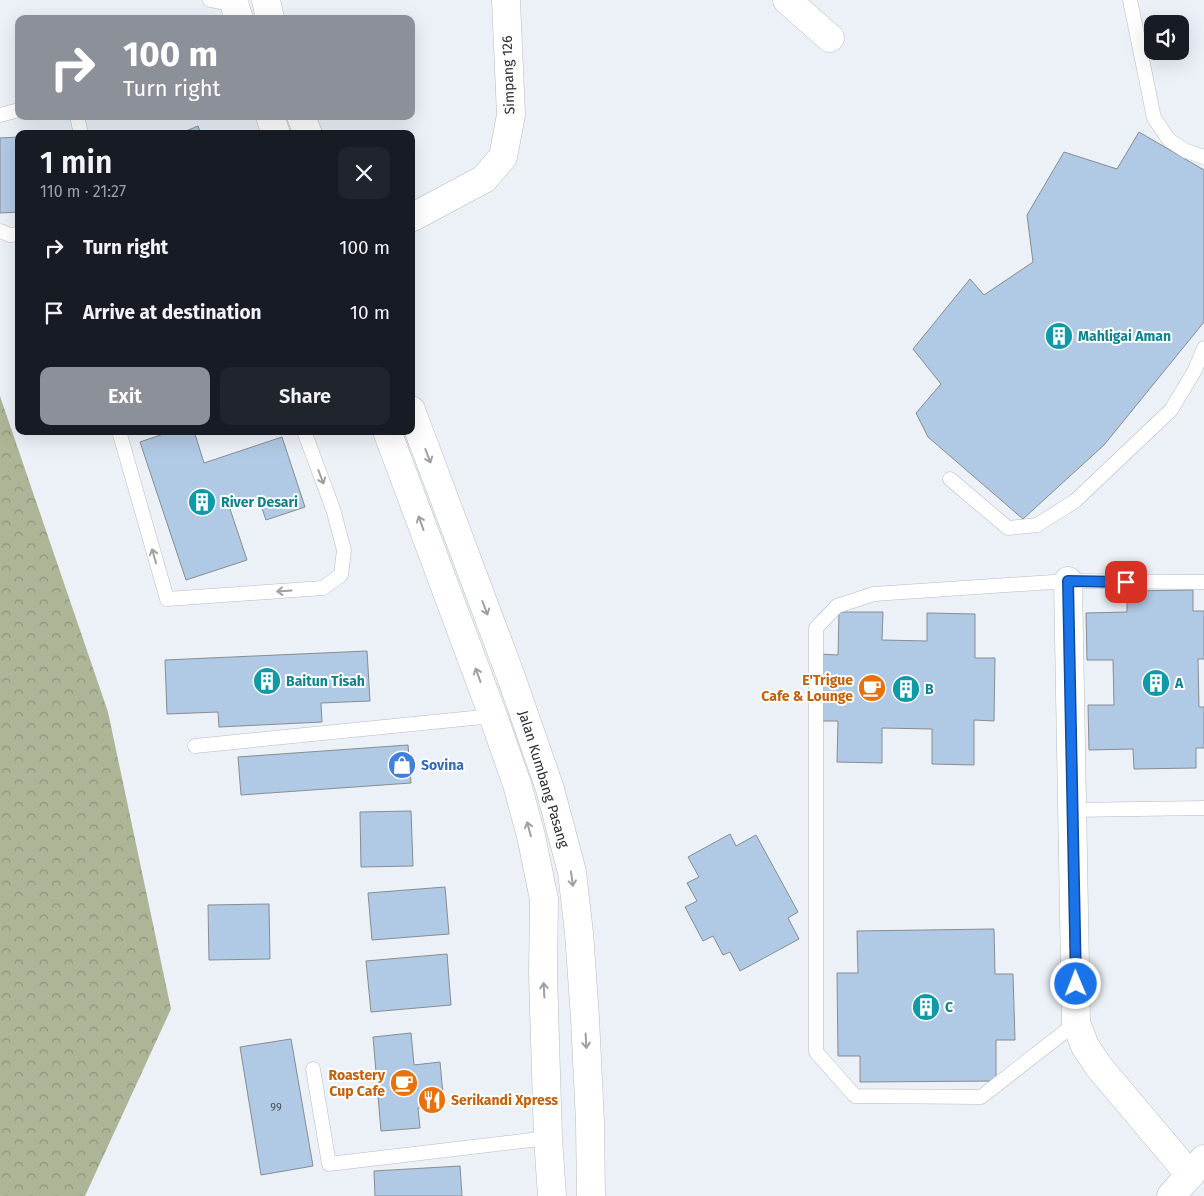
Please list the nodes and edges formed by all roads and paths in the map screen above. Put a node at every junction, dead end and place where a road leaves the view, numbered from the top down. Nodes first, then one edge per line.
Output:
1 (266, 0) edge
2 (506, 0) edge
3 (788, 0) edge
4 (1130, 0) edge
5 (269, 15) edge
6 (830, 38) dead end
7 (15, 111) edge
8 (0, 114) edge
9 (1204, 156) edge
10 (415, 216) edge
11 (0, 231) edge
12 (15, 234) edge
13 (1204, 348) edge
14 (415, 421) edge
15 (120, 435) edge
16 (309, 435) edge
17 (388, 435) edge
18 (950, 479) dead end
19 (1068, 581) junction
20 (1204, 582) edge
21 (493, 716) junction
22 (195, 746) dead end
23 (1204, 808) edge
24 (1072, 810) junction
25 (1076, 1023) junction
26 (313, 1069) dead end
27 (548, 1138) junction
28 (1197, 1167) edge
29 (552, 1196) edge
30 (591, 1196) edge
31 (1170, 1196) edge

1 - 5 main road
2 - 10 main road, Simpang 126
3 - 6 main road
4 - 9 lane
7 - 8 lane
11 - 12 lane
13 - 18 lane
14 -> 30 main road, Jalan Kumbang Pasang
16 -> 15 lane
21 -> 17 main road, Jalan Kumbang Pasang
19 - 20 lane
19 - 24 main road
19 - 25 lane
21 - 22 lane
27 -> 21 main road, Jalan Kumbang Pasang
23 - 24 lane
24 - 25 main road
25 - 28 main road
26 - 27 lane
27 - 29 main road, Jalan Kumbang Pasang
28 - 31 main road

